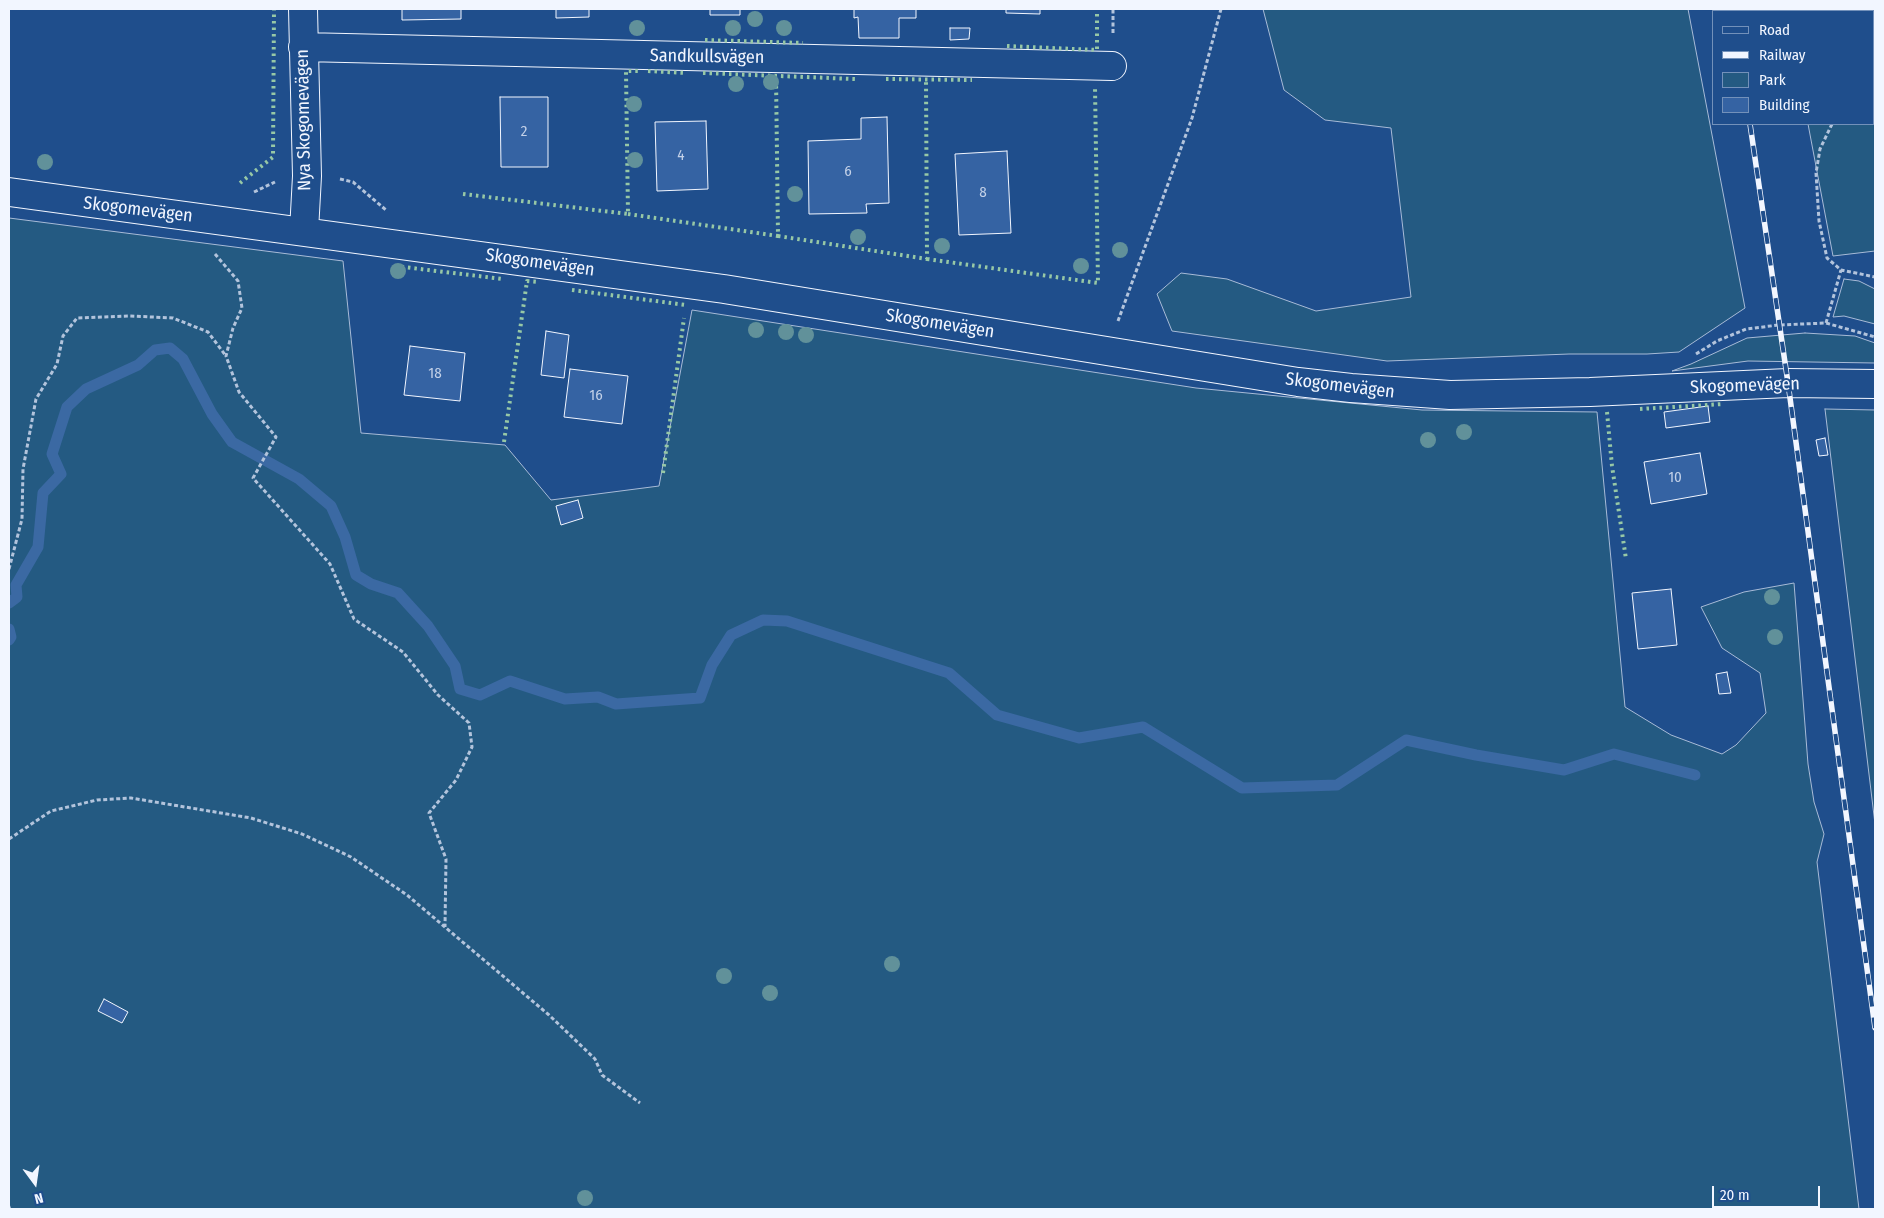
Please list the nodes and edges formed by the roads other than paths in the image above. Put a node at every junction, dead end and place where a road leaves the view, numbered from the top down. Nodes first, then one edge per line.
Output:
1 (303, 9) edge
2 (303, 47) junction
3 (1112, 66) dead end
4 (9, 192) edge
5 (304, 231) junction
6 (1875, 384) edge

1 - 2 street, Nya Skogomevägen
2 - 3 street, Sandkullsvägen
2 - 5 street, Nya Skogomevägen
4 - 5 street, Skogomevägen
5 - 6 street, Skogomevägen

